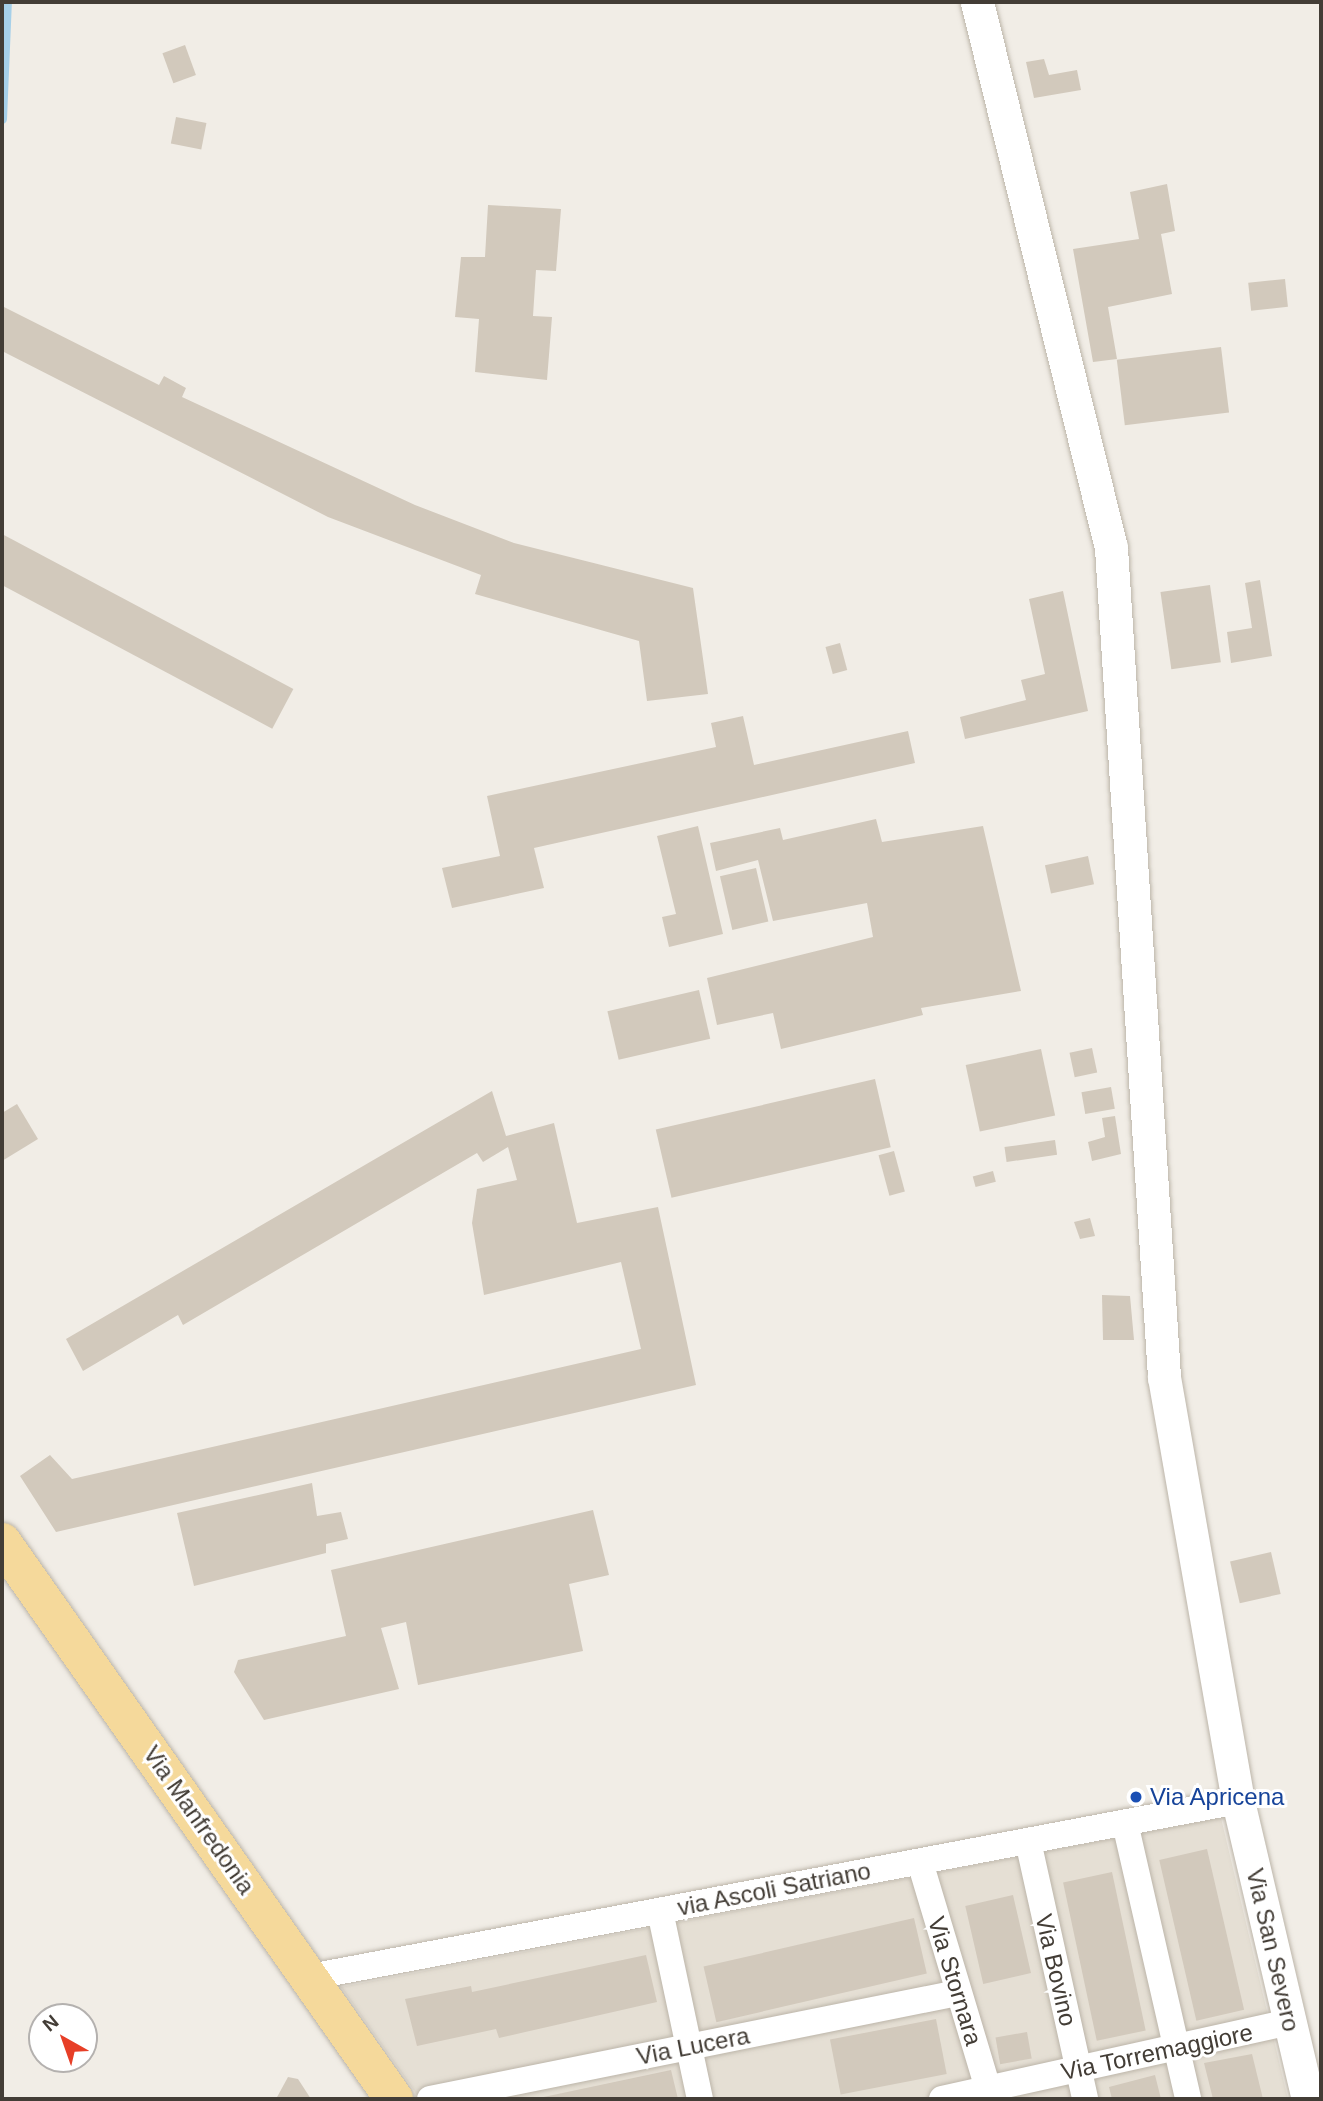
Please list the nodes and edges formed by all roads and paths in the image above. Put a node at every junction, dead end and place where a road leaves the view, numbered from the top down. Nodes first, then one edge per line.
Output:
1 (977, 2) edge
2 (2, 1542) edge
3 (1238, 1801) junction
4 (1125, 1822) junction
5 (1028, 1841) junction
6 (920, 1862) junction
7 (660, 1911) junction
8 (310, 1978) junction
9 (957, 1993) junction
10 (1290, 2022) junction
11 (689, 2047) junction
12 (1176, 2047) junction
13 (1078, 2069) junction
14 (989, 2094) edge
15 (394, 2099) edge
16 (429, 2099) edge
17 (700, 2099) edge
18 (942, 2099) edge
19 (1085, 2099) edge
20 (1188, 2099) edge
21 (1308, 2099) edge

1 - 3 street, Via San Severo
2 - 8 main road, Via Manfredonia
3 - 4 street, via Ascoli Satriano
3 - 10 street, Via San Severo
4 - 5 street, via Ascoli Satriano
4 - 12 street
5 - 6 street, via Ascoli Satriano
5 - 13 street, Via Bovino
6 - 7 street, via Ascoli Satriano
6 - 9 street, Via Stornara
7 - 8 street, via Ascoli Satriano
7 - 11 street
8 - 15 main road, Via Manfredonia
9 - 11 street, Via Lucera
9 - 14 street, Via Stornara
10 - 12 street, Via Torremaggiore
10 - 21 street, Via San Severo
11 - 16 street, Via Lucera
11 - 17 street
12 - 13 street, Via Torremaggiore
12 - 20 street
13 - 14 street, Via Torremaggiore
13 - 19 street, Via Bovino
14 - 18 street, Via Torremaggiore

